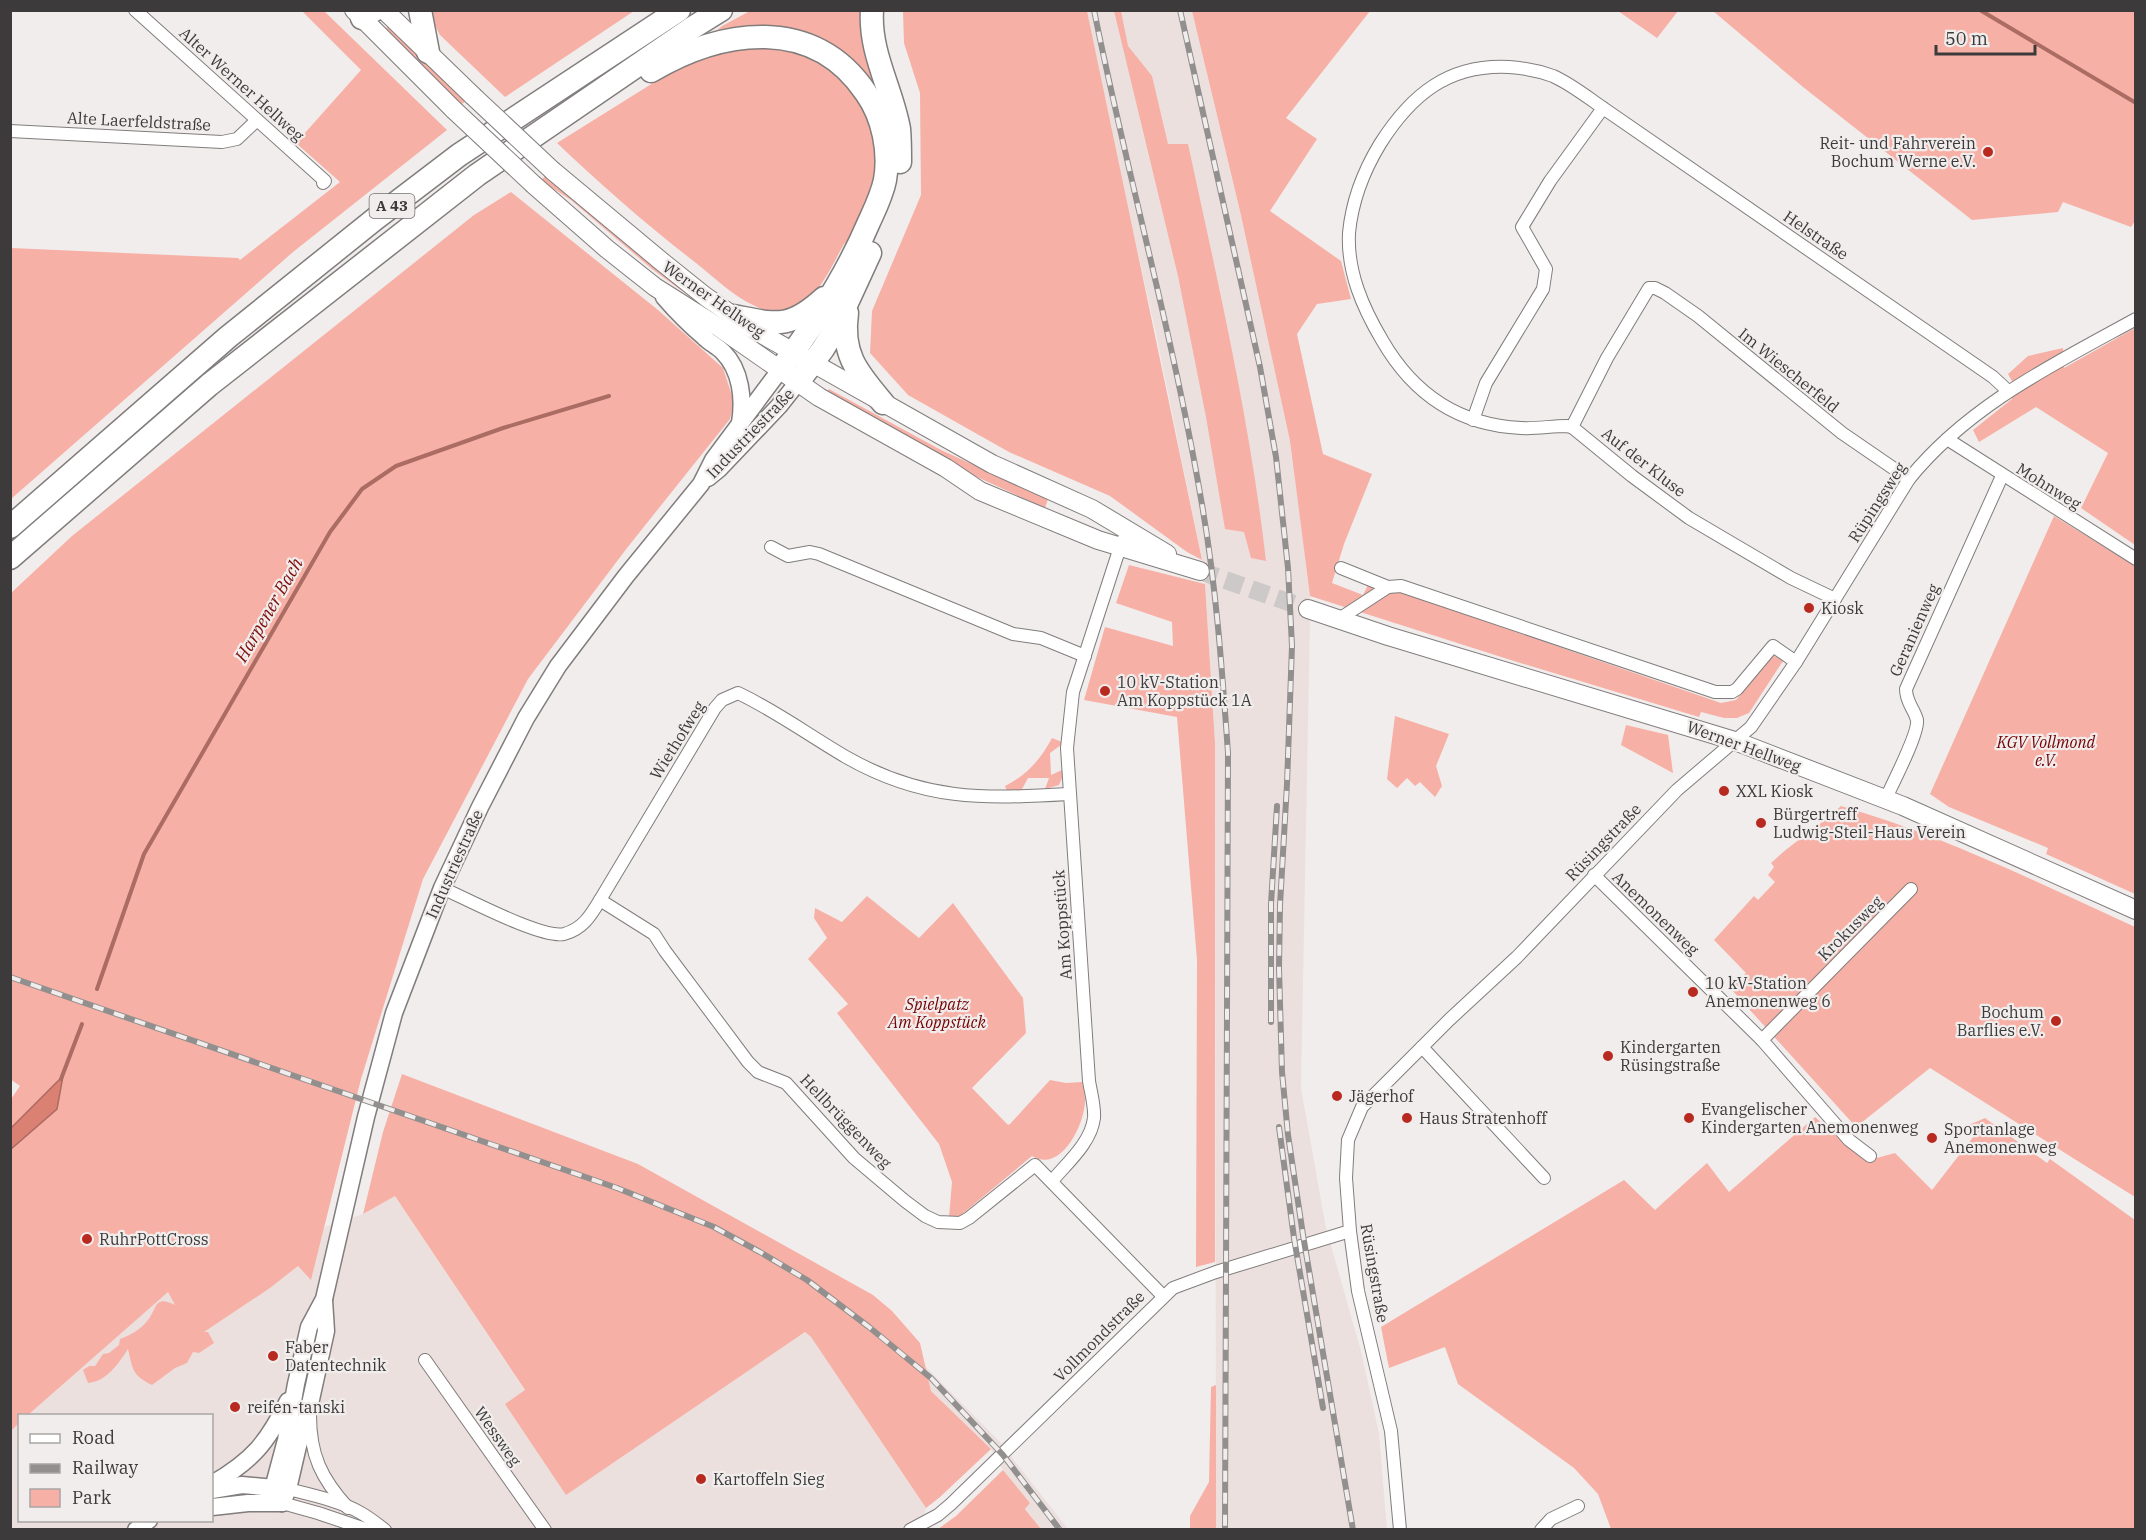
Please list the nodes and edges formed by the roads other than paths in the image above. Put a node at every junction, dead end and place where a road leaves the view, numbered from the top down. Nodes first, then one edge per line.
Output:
1 (135, 10) edge
2 (384, 10) edge
3 (420, 10) edge
4 (651, 10) edge
5 (678, 10) edge
6 (721, 10) edge
7 (872, 10) edge
8 (363, 12) edge
9 (428, 51) junction
10 (563, 85) junction
11 (1603, 108) junction
12 (257, 120) junction
13 (10, 132) edge
14 (477, 175) junction
15 (323, 183) dead end
16 (655, 287) junction
17 (842, 295) junction
18 (733, 316) junction
19 (2136, 319) edge
20 (690, 323) joint
21 (796, 367) junction
22 (2008, 391) junction
23 (883, 404) junction
24 (1473, 420) junction
25 (740, 424) junction
26 (1572, 427) junction
27 (1947, 439) junction
28 (2002, 476) junction
29 (1910, 478) junction
30 (701, 484) junction
31 (10, 527) edge
32 (1128, 530) junction
33 (1119, 546) junction
34 (771, 547) dead end
35 (10, 558) edge
36 (2136, 559) edge
37 (1341, 568) dead end
38 (1388, 587) junction
39 (1835, 599) junction
40 (1308, 609) tunnel mouth
41 (1339, 619) junction
42 (1085, 656) junction
43 (1797, 662) junction
44 (1735, 741) junction
45 (1069, 794) junction
46 (1885, 800) junction
47 (1594, 875) junction
48 (442, 888) junction
49 (1911, 889) dead end
50 (600, 900) junction
51 (2136, 910) edge
52 (1762, 1040) junction
53 (1422, 1047) junction
54 (1870, 1156) dead end
55 (1544, 1178) dead end
56 (1052, 1181) junction
57 (1350, 1231) junction
58 (1163, 1296) junction
59 (324, 1299) junction
60 (425, 1360) dead end
61 (296, 1384) junction
62 (310, 1404) junction
63 (213, 1483) edge
64 (213, 1490) edge
65 (282, 1493) junction
66 (1578, 1506) dead end
67 (213, 1507) edge
68 (348, 1508) junction
69 (368, 1530) edge
70 (385, 1530) edge
71 (545, 1530) edge
72 (910, 1530) edge
73 (1400, 1530) edge
74 (1541, 1530) edge

1 - 12 street, Alter Werner Hellweg
2 - 9 main road, Werner Hellweg
3 - 9 highway
4 - 10 highway
5 - 10 highway, A 43
6 - 14 highway, A 43
7 - 17 highway
8 - 16 main road, Werner Hellweg, bridge
9 - 18 main road, Werner Hellweg, bridge
10 - 31 highway, A 43
11 - 22 street, Helstraße
11 - 24 street
11 - 24 street, Helstraße
12 - 13 street, Alte Laerfeldstraße
12 - 15 street, Alter Werner Hellweg
14 - 17 highway
14 - 35 highway, A 43
16 - 20 street, Werner Hellweg
16 - 21 main road, Werner Hellweg
17 - 18 highway
17 - 21 highway
17 - 23 highway
18 - 21 main road, Werner Hellweg
19 - 22 street, Rüpingsweg
20 - 25 street, Industriestraße
21 - 23 main road, Werner Hellweg
21 - 25 street, Industriestraße
21 - 30 street, Industriestraße
21 - 33 main road, Werner Hellweg
22 - 27 street, Rüpingsweg
23 - 32 main road, Werner Hellweg
24 - 26 street, Helstraße
25 - 30 street, Industriestraße
26 - 29 street, Im Wiescherfeld
26 - 39 street, Auf der Kluse
27 - 28 street, Mohnweg
27 - 29 street, Rüpingsweg
28 - 36 street, Mohnweg
28 - 46 street, Geranienweg
29 - 39 street, Rüpingsweg
30 - 48 street, Industriestraße
32 - 33 street
32 - 33 main road, Werner Hellweg
33 - 42 street, Am Koppstück
34 - 42 street
37 - 38 street
38 - 41 street
38 - 43 street
39 - 43 street, Rüpingsweg
40 - 41 main road, Werner Hellweg
41 - 44 main road, Werner Hellweg
42 - 45 street, Am Koppstück
43 - 44 street, Rüpingsweg
44 - 46 main road, Werner Hellweg
44 - 47 street, Rüsingstraße
45 - 50 street, Wiethofweg
45 - 56 street, Am Koppstück
46 - 51 main road, Werner Hellweg
47 - 52 street, Anemonenweg
47 - 53 street, Rüsingstraße
48 - 50 street, Wiethofweg
48 - 59 street, Industriestraße
49 - 52 street, Krokusweg
50 - 56 street, Hellbrüggenweg
52 - 54 street, Anemonenweg
53 - 55 street
53 - 57 street, Rüsingstraße
56 - 58 street
57 - 58 street, Vollmondstraße
57 - 73 street, Rüsingstraße
58 - 72 street, Vollmondstraße
59 - 61 street, Industriestraße
59 - 62 street, Industriestraße
60 - 71 street, Wessweg
61 - 63 street, Industriestraße
61 - 65 street, Industriestraße
62 - 65 street, Industriestraße
62 - 68 street, Industriestraße
64 - 65 street
65 - 67 street
65 - 68 street
65 - 69 street
66 - 74 street
68 - 70 street

